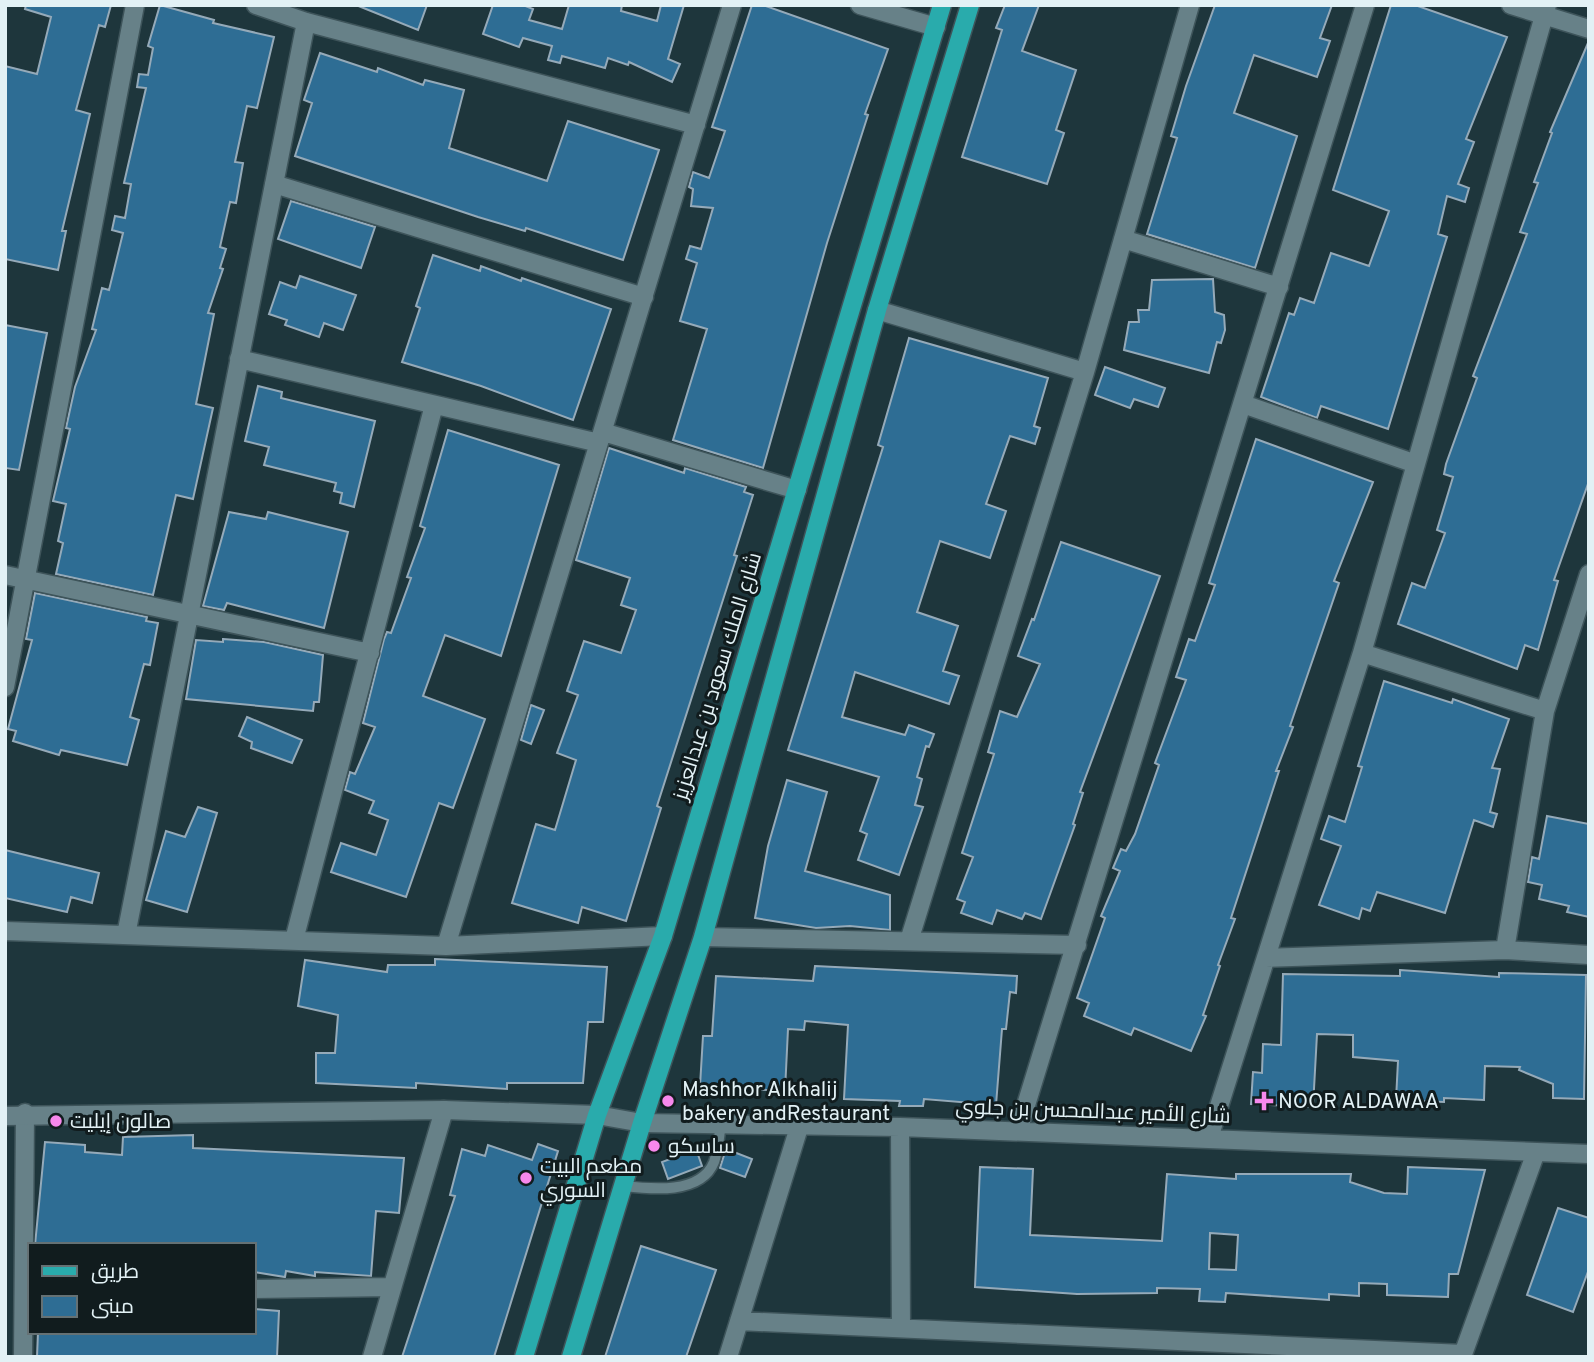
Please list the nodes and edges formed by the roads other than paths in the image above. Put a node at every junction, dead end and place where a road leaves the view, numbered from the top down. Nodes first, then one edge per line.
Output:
1 (135, 5) edge
2 (732, 5) edge
3 (860, 5) edge
4 (942, 5) edge
5 (970, 5) edge
6 (1190, 5) edge
7 (1365, 5) edge
8 (1511, 5) edge
9 (266, 7) edge
10 (1545, 10) edge
11 (306, 22) junction
12 (936, 27) junction
13 (1589, 29) edge
14 (696, 125) junction
15 (274, 184) junction
16 (1123, 239) junction
17 (1279, 287) junction
18 (644, 297) junction
19 (877, 310) junction
20 (239, 359) junction
21 (1085, 372) junction
22 (1243, 404) junction
23 (435, 405) junction
24 (601, 437) junction
25 (1416, 464) junction
26 (797, 490) junction
27 (1589, 574) edge
28 (5, 575) edge
29 (26, 579) junction
30 (189, 614) junction
31 (370, 653) junction
32 (1362, 653) junction
33 (5, 687) edge
34 (1545, 712) junction
35 (5, 931) edge
36 (126, 935) junction
37 (663, 936) junction
38 (703, 937) junction
39 (294, 940) junction
40 (909, 941) junction
41 (1077, 945) junction
42 (446, 946) junction
43 (1506, 950) junction
44 (1589, 955) edge
45 (1266, 958) junction
46 (444, 1110) junction
47 (25, 1113) junction
48 (597, 1115) junction
49 (5, 1116) edge
50 (642, 1124) junction
51 (721, 1124) junction
52 (800, 1124) junction
53 (900, 1127) junction
54 (1018, 1131) junction
55 (1209, 1138) junction
56 (1536, 1152) junction
57 (1589, 1154) edge
58 (623, 1186) junction
59 (390, 1287) junction
60 (256, 1289) edge
61 (27, 1292) edge
62 (739, 1321) junction
63 (901, 1328) junction
64 (1463, 1355) edge
65 (23, 1357) edge
66 (372, 1357) edge
67 (524, 1357) edge
68 (571, 1357) edge
69 (728, 1357) edge

1 - 29 street
2 - 14 street
3 - 12 street
4 - 12 main road, شارع الملك سعود بن عبدالعزيز
5 - 19 main road
6 - 16 street
7 - 17 street
8 - 10 street
9 - 11 street
10 - 13 street
10 - 25 street
11 - 14 street
11 - 15 street
12 - 26 main road, شارع الملك سعود بن عبدالعزيز
14 - 18 street
15 - 18 street
15 - 20 street
16 - 17 street
16 - 21 street
17 - 22 street
18 - 24 street
19 - 21 street
19 - 38 main road
20 - 23 street
20 - 30 street
21 - 40 street
22 - 25 street
22 - 41 street
23 - 24 street
23 - 31 street
24 - 26 street
24 - 42 street
25 - 32 street
26 - 37 main road, شارع الملك سعود بن عبدالعزيز
27 - 34 street
28 - 29 street
29 - 30 street
29 - 33 street
30 - 31 street
30 - 36 street
31 - 39 street
32 - 34 street
32 - 45 street
34 - 43 street
35 - 36 street
36 - 39 street
37 - 42 street
37 - 48 main road, شارع الملك سعود بن عبدالعزيز
38 - 40 street
38 - 50 main road
39 - 42 street
40 - 41 street
41 - 54 street
43 - 44 street
43 - 45 street
45 - 55 street
46 - 47 street, شارع الأمير عبدالمحسن بن جلوي
46 - 48 street, شارع الأمير عبدالمحسن بن جلوي
46 - 59 street
47 - 49 street, شارع الأمير عبدالمحسن بن جلوي
47 - 61 street
48 - 50 street, شارع الأمير عبدالمحسن بن جلوي
48 - 67 main road, شارع الملك سعود بن عبدالعزيز
50 - 51 street, شارع الأمير عبدالمحسن بن جلوي
50 - 58 main road
51 - 52 street, شارع الأمير عبدالمحسن بن جلوي
51 - 58 lane
52 - 53 street, شارع الأمير عبدالمحسن بن جلوي
52 - 62 street
53 - 54 street, شارع الأمير عبدالمحسن بن جلوي
53 - 63 street
54 - 55 street, شارع الأمير عبدالمحسن بن جلوي
55 - 56 street, شارع الأمير عبدالمحسن بن جلوي
56 - 57 street, شارع الأمير عبدالمحسن بن جلوي
56 - 64 street
58 - 68 main road
59 - 60 street
59 - 66 street
61 - 65 street
62 - 63 street
62 - 69 street
63 - 64 street

